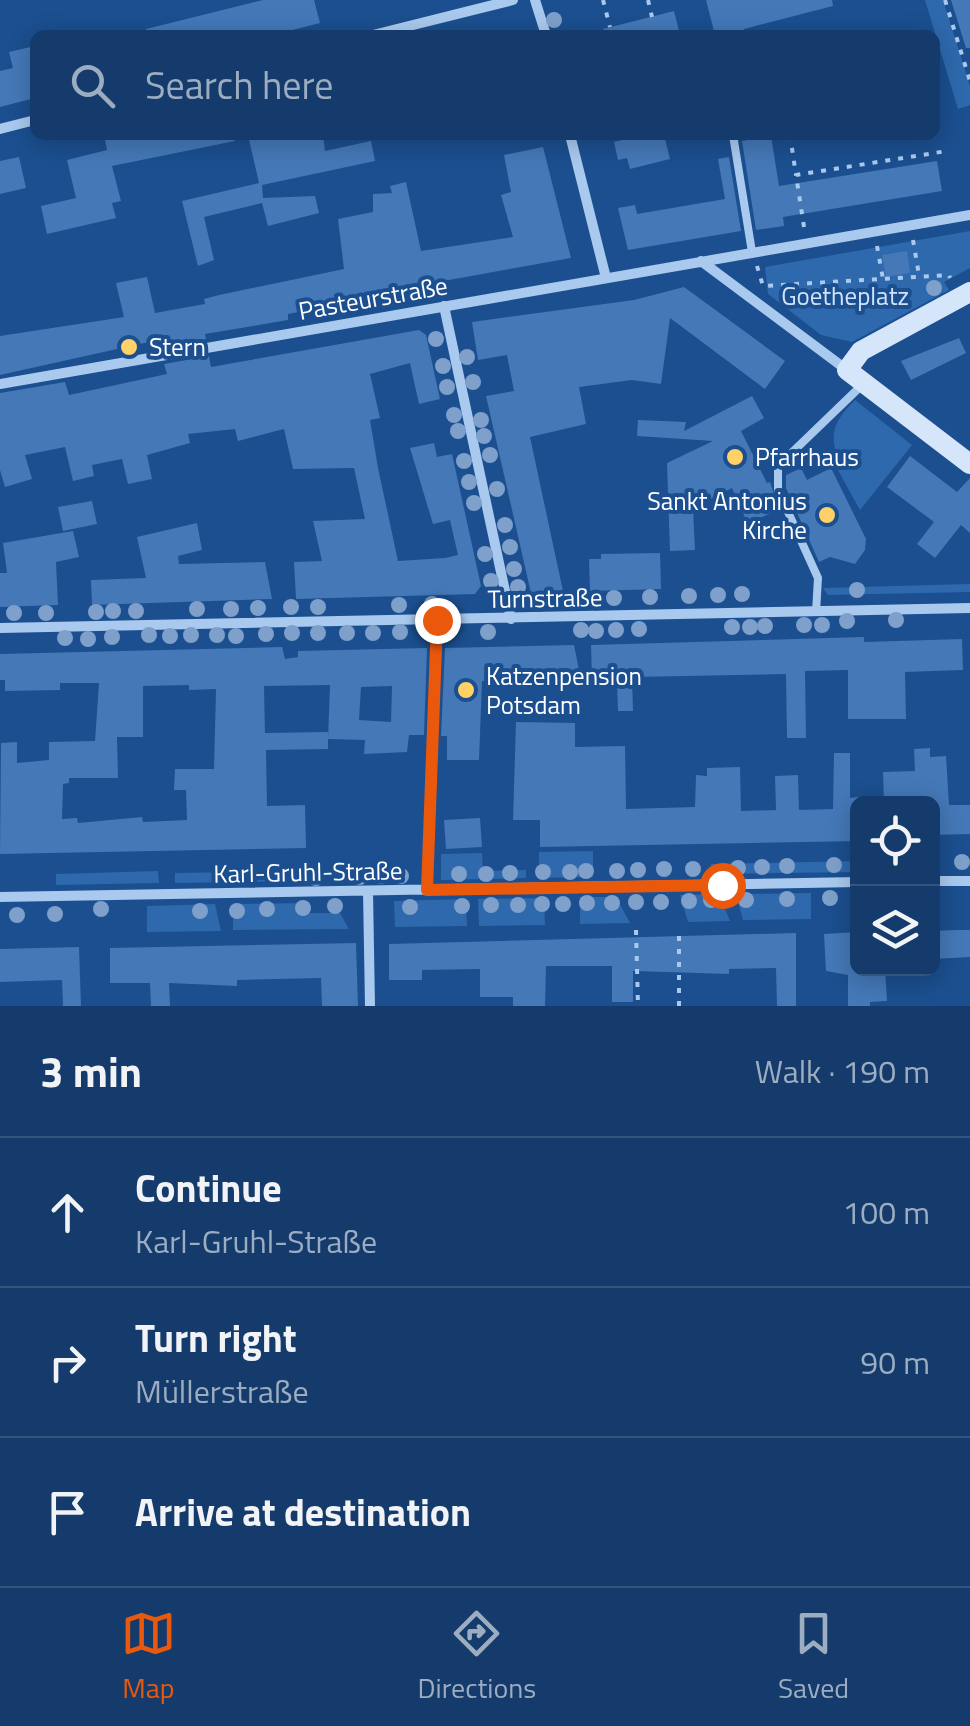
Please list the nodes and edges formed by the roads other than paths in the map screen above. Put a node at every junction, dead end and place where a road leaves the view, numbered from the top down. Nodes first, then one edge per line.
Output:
1 (513, 0) edge
2 (535, 0) edge
3 (393, 30) edge
4 (544, 30) edge
5 (30, 121) edge
6 (0, 129) edge
7 (571, 140) edge
8 (734, 140) edge
9 (970, 215) edge
10 (752, 252) junction
11 (700, 261) junction
12 (606, 278) junction
13 (965, 295) edge
14 (444, 306) junction
15 (855, 377) junction
16 (0, 384) edge
17 (970, 464) edge
18 (970, 608) edge
19 (816, 612) junction
20 (511, 619) junction
21 (437, 620) junction
22 (0, 628) edge
23 (940, 881) edge
24 (970, 881) edge
25 (850, 882) edge
26 (427, 890) junction
27 (368, 891) junction
28 (0, 897) edge
29 (370, 1006) edge

1 - 3 street
2 - 4 street
5 - 6 street
7 - 12 street
8 - 10 lane
9 - 10 street, Pasteurstraße
10 - 11 street, Pasteurstraße
11 - 12 street, Pasteurstraße
11 - 15 street
12 - 14 street, Pasteurstraße
13 - 15 street
14 - 16 street, Pasteurstraße
14 - 20 street
15 - 17 street
15 - 19 lane
18 - 19 street, Turnstraße
19 - 20 street, Turnstraße
20 - 21 street, Turnstraße
21 - 22 street, Turnstraße
21 - 26 street
23 - 24 street
25 - 26 street, Karl-Gruhl-Straße
26 - 27 street, Karl-Gruhl-Straße
27 - 28 street, Karl-Gruhl-Straße
27 - 29 street

